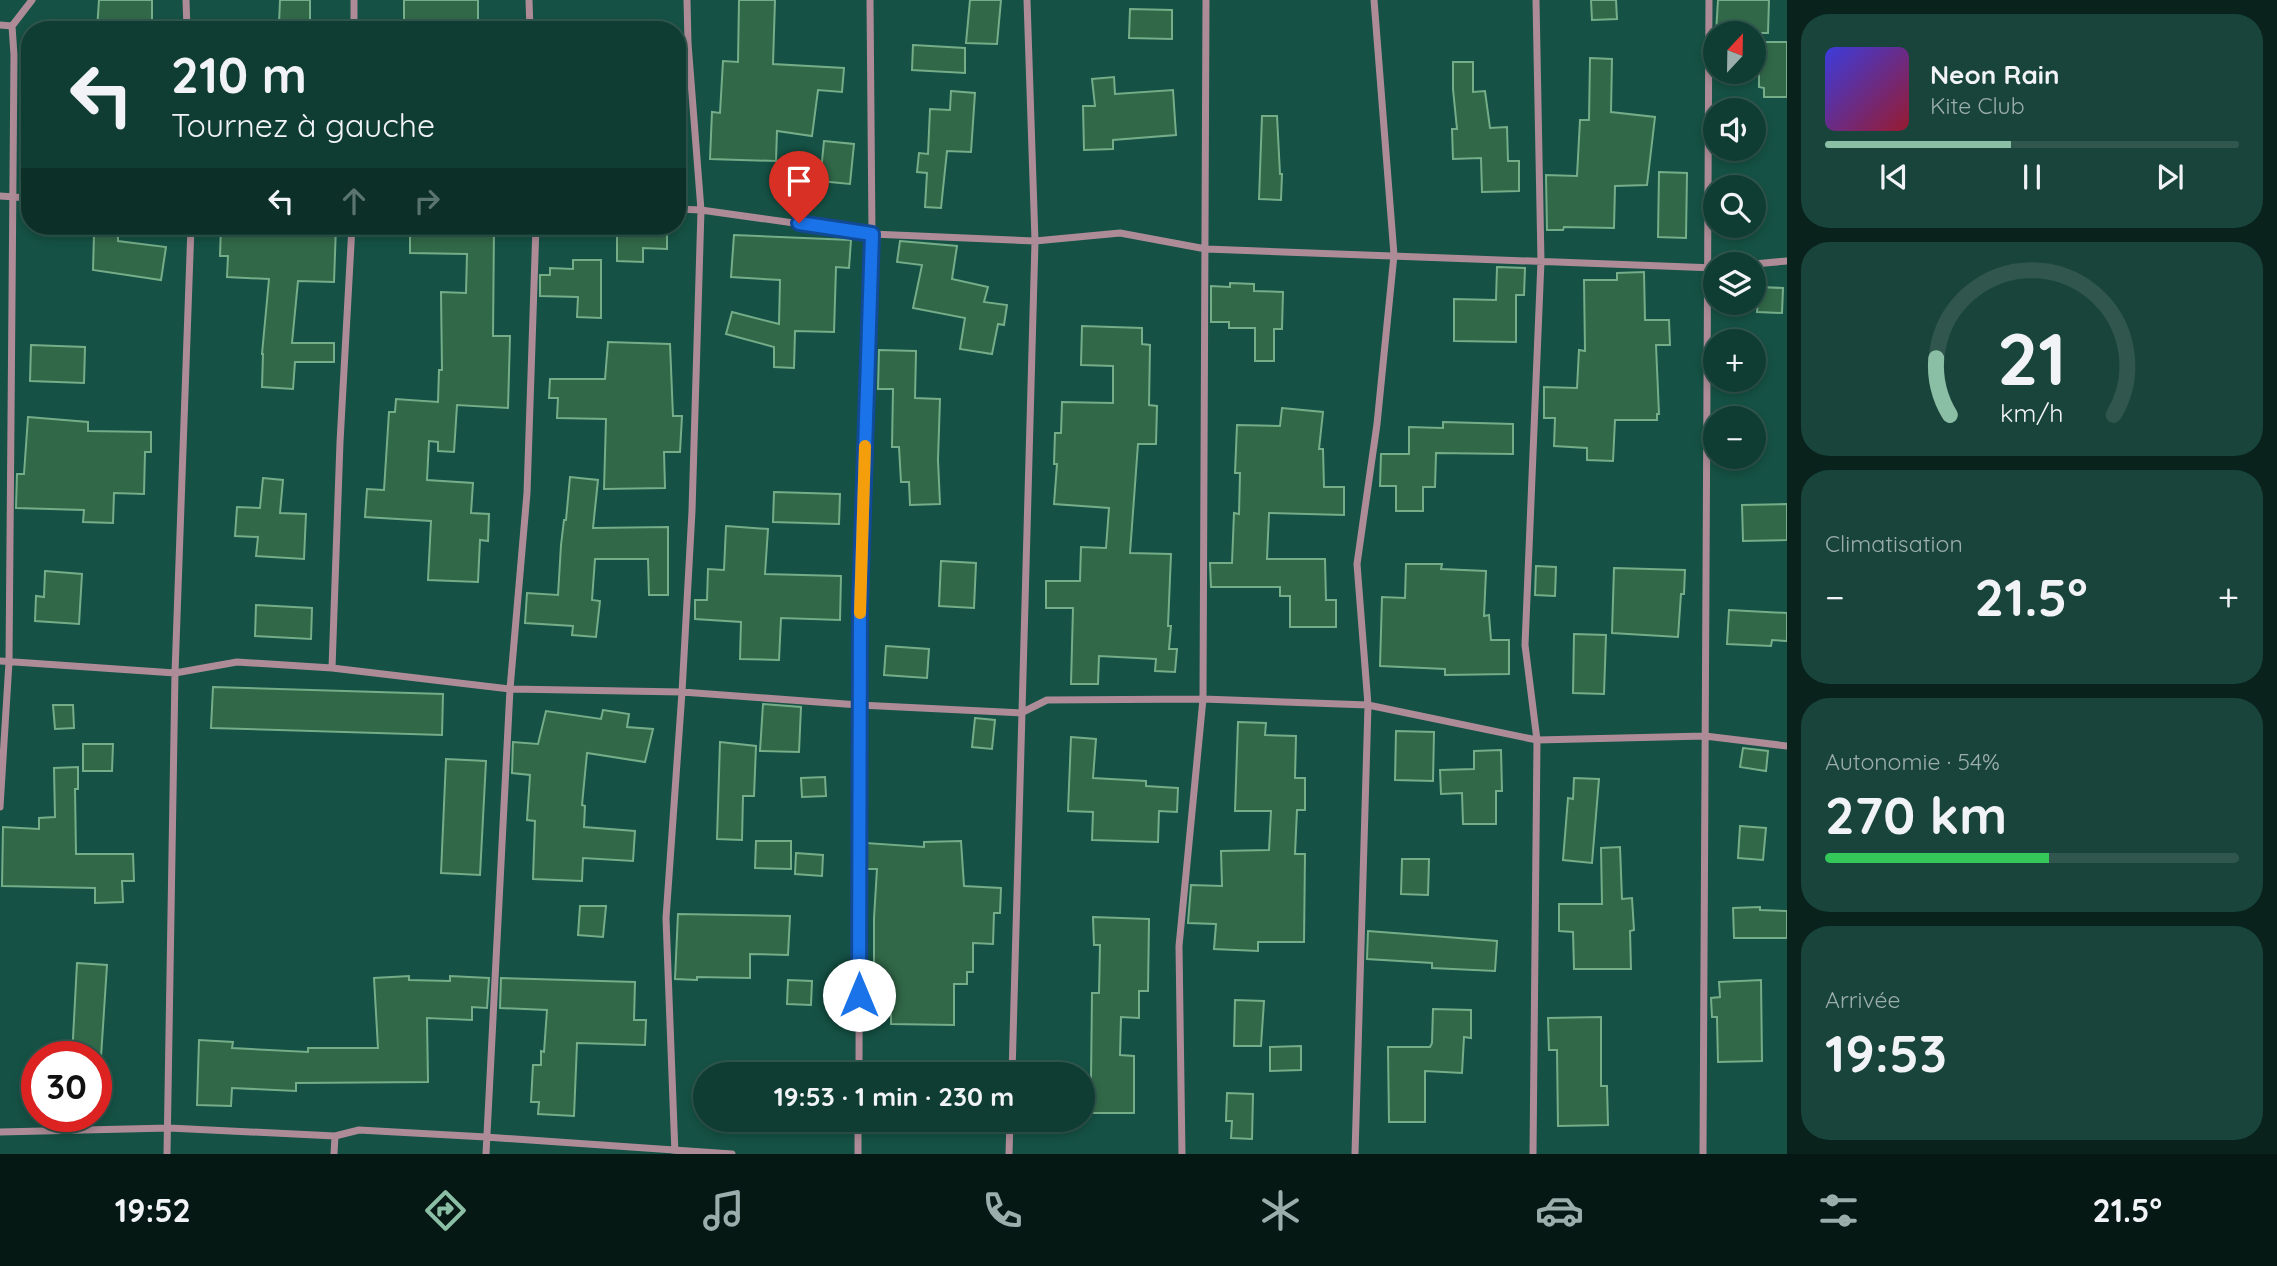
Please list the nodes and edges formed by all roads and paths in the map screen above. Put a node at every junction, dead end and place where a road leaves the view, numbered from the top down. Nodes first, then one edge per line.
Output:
1 (32, 0) edge
2 (186, 0) edge
3 (354, 0) edge
4 (529, 0) edge
5 (687, 0) edge
6 (870, 0) edge
7 (1027, 0) edge
8 (1206, 0) edge
9 (1374, 0) edge
10 (1536, 0) edge
11 (1709, 0) edge
12 (187, 21) edge
13 (354, 21) edge
14 (530, 21) edge
15 (0, 25) edge
16 (12, 26) junction
17 (0, 196) edge
18 (13, 198) junction
19 (21, 198) edge
20 (686, 209) edge
21 (701, 210) junction
22 (872, 234) junction
23 (191, 235) edge
24 (352, 235) edge
25 (537, 235) edge
26 (1035, 241) junction
27 (1206, 249) junction
28 (1712, 252) edge
29 (1394, 255) junction
30 (1541, 261) junction
31 (1787, 261) edge
32 (1766, 263) edge
33 (1703, 269) edge
34 (1711, 315) edge
35 (0, 661) edge
36 (9, 662) junction
37 (332, 668) junction
38 (175, 673) junction
39 (510, 689) junction
40 (682, 692) junction
41 (1203, 699) junction
42 (859, 705) junction
43 (1368, 705) junction
44 (1021, 713) junction
45 (1704, 736) junction
46 (1537, 740) junction
47 (1787, 746) edge
48 (0, 807) edge
49 (859, 1062) edge
50 (1012, 1062) edge
51 (169, 1128) junction
52 (0, 1132) edge
53 (859, 1132) edge
54 (1010, 1132) edge
55 (335, 1136) junction
56 (486, 1136) junction
57 (675, 1152) edge
58 (167, 1154) edge
59 (334, 1154) edge
60 (486, 1154) edge
61 (732, 1154) edge
62 (858, 1154) edge
63 (1009, 1154) edge
64 (1182, 1154) edge
65 (1355, 1154) edge
66 (1533, 1154) edge
67 (1703, 1154) edge

1 - 16 street
2 - 12 street
3 - 13 street
4 - 14 street
5 - 21 street
6 - 22 street
7 - 26 street
8 - 27 street
9 - 29 street
10 - 30 street
11 - 28 street
15 - 16 street
16 - 18 street
17 - 18 street
18 - 19 street
18 - 36 street
20 - 21 street
21 - 22 street
21 - 40 street
22 - 26 street
22 - 42 street
23 - 38 street
24 - 37 street
25 - 39 street
26 - 27 street
26 - 44 street
27 - 29 street
27 - 41 street
29 - 30 street
29 - 43 street
30 - 33 street
30 - 46 street
31 - 32 street
34 - 45 street
35 - 36 street
36 - 38 street
36 - 48 street
37 - 38 street
37 - 39 street
38 - 51 street
39 - 40 street
39 - 56 street
40 - 42 street
40 - 57 street
41 - 43 street
41 - 44 street
41 - 64 street
42 - 44 street
42 - 49 street
43 - 46 street
43 - 65 street
44 - 50 street
45 - 46 street
45 - 47 street
45 - 67 street
46 - 66 street
51 - 52 street
51 - 55 street
51 - 58 street
53 - 62 street
54 - 63 street
55 - 56 street
55 - 59 street
56 - 57 street
56 - 60 street
57 - 61 street

